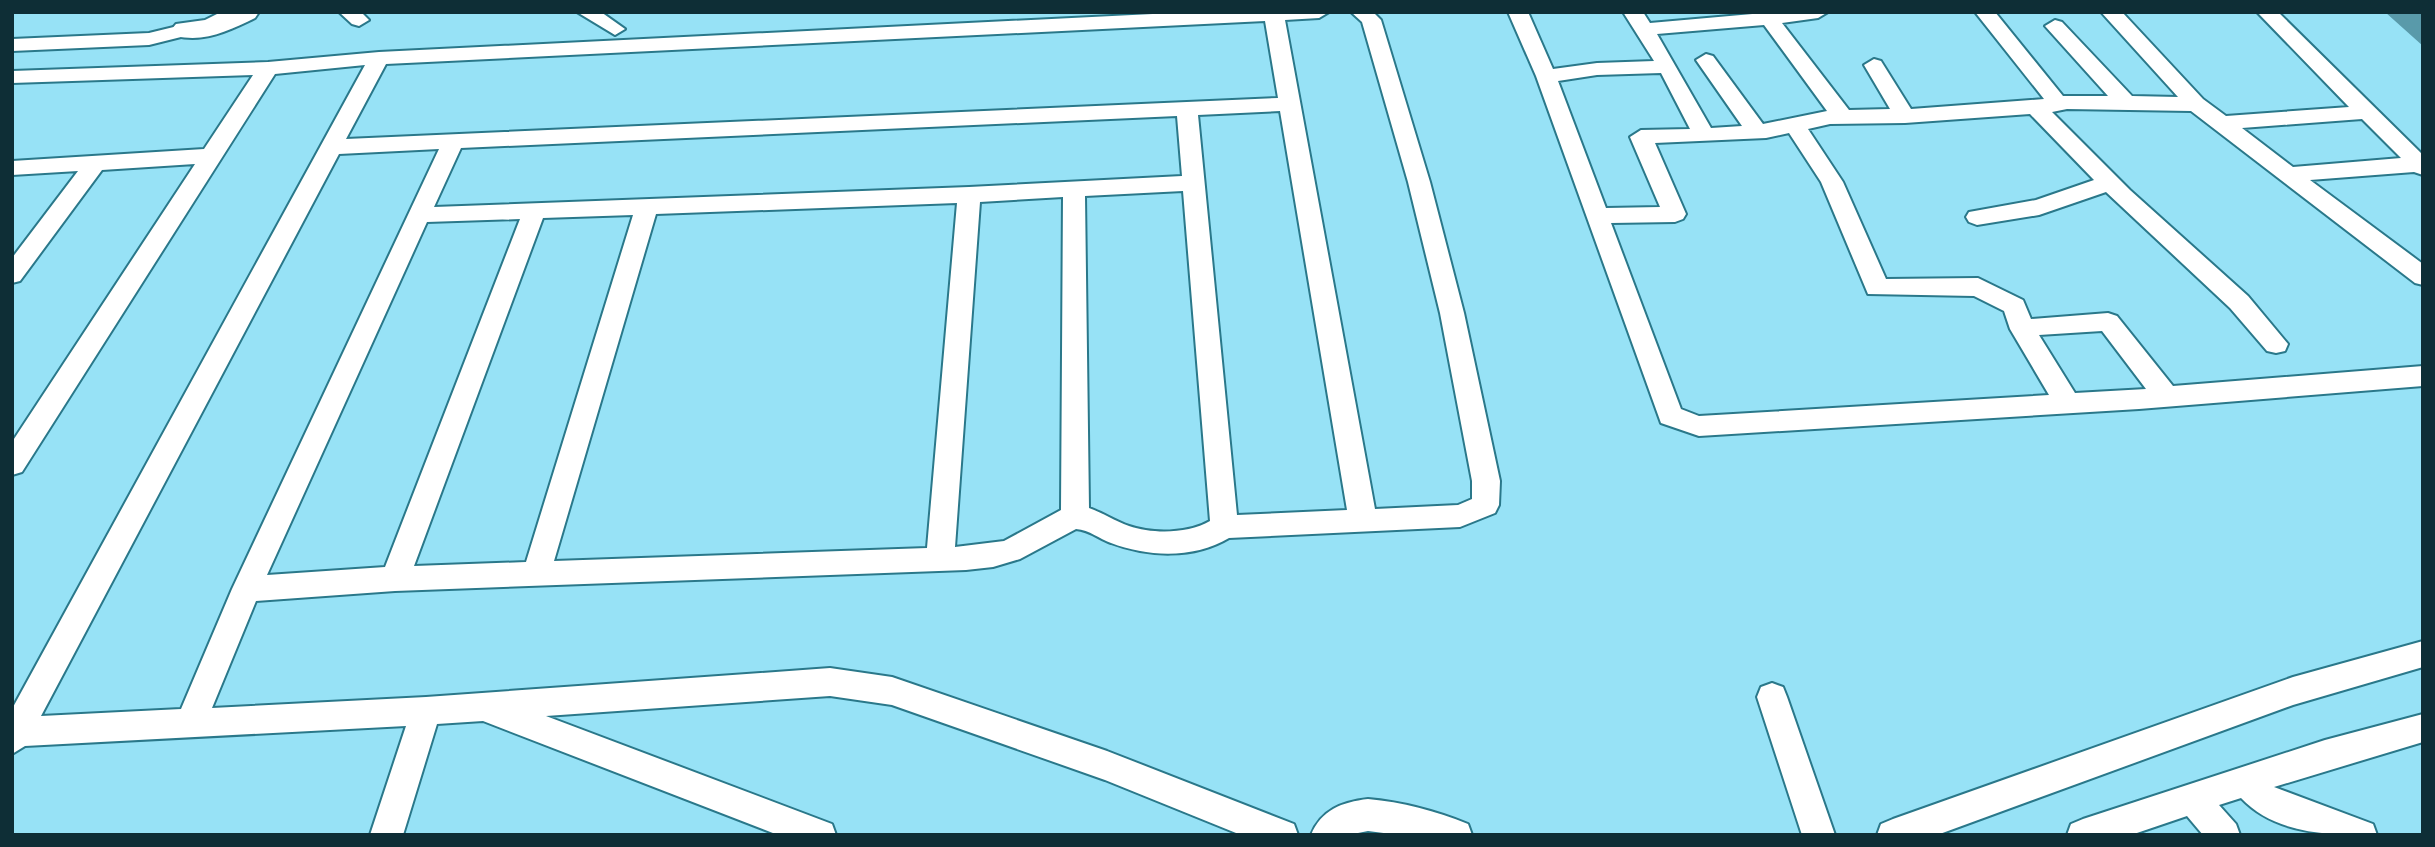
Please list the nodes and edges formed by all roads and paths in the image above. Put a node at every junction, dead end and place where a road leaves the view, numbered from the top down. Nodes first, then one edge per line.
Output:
1 (213, 12) edge
2 (245, 12) edge
3 (587, 12) edge
4 (1319, 12) edge
5 (1361, 12) edge
6 (1518, 12) edge
7 (1818, 12) edge
8 (1984, 12) edge
9 (2111, 12) edge
10 (2267, 12) edge
11 (1274, 15) junction
12 (1735, 17) edge
13 (1769, 19) junction
14 (1638, 21) edge
15 (2055, 26) dead end
16 (615, 29) dead end
17 (186, 30) junction
18 (92, 41) junction
19 (12, 45) edge
20 (379, 58) junction
21 (1706, 60) dead end
22 (1874, 65) dead end
23 (1668, 67) junction
24 (268, 68) junction
25 (64, 75) junction
26 (1546, 76) junction
27 (12, 77) edge
28 (2126, 103) junction
29 (1291, 104) junction
30 (2196, 104) junction
31 (2046, 105) junction
32 (1186, 109) junction
33 (2366, 112) junction
34 (1905, 116) junction
35 (1843, 117) junction
36 (2221, 123) junction
37 (1794, 125) junction
38 (1757, 131) junction
39 (1704, 135) junction
40 (452, 144) junction
41 (333, 147) junction
42 (211, 156) junction
43 (95, 164) junction
44 (2421, 165) edge
45 (12, 168) edge
46 (2292, 174) junction
47 (1194, 183) junction
48 (2110, 183) junction
49 (1074, 190) junction
50 (969, 195) junction
51 (647, 206) junction
52 (534, 212) junction
53 (420, 215) junction
54 (1597, 216) junction
55 (1977, 218) dead end
56 (23, 244) edge
57 (12, 275) edge
58 (2423, 277) edge
59 (2022, 329) junction
60 (2276, 344) dead end
61 (2423, 376) edge
62 (2167, 397) junction
63 (2068, 403) junction
64 (12, 464) edge
65 (1075, 518) junction
66 (1363, 521) junction
67 (1224, 527) junction
68 (940, 560) junction
69 (536, 575) junction
70 (395, 579) junction
71 (246, 589) junction
72 (2423, 654) edge
73 (1772, 697) dead end
74 (483, 707) junction
75 (426, 712) junction
76 (191, 722) junction
77 (2423, 728) edge
78 (14, 736) edge
79 (2246, 781) junction
80 (2194, 800) junction
81 (386, 835) edge
82 (820, 835) edge
83 (1282, 835) edge
84 (1327, 835) edge
85 (1456, 835) edge
86 (1819, 835) edge
87 (1893, 835) edge
88 (2083, 835) edge
89 (2224, 835) edge
90 (2361, 835) edge

1 - 17 street
2 - 17 street
3 - 16 street
4 - 11 street
5 - 66 street
6 - 26 street
7 - 13 street
8 - 31 street
9 - 30 street
10 - 33 street
11 - 20 street
11 - 29 street
12 - 13 street
12 - 14 street
13 - 35 street
14 - 23 street
15 - 28 street
17 - 18 street
18 - 19 street
18 - 25 street
20 - 24 street
20 - 41 street
21 - 38 street
22 - 34 street
23 - 26 street
23 - 39 street
24 - 25 street
24 - 42 street
25 - 27 street
26 - 54 street
28 - 30 street
28 - 31 street
29 - 32 street
29 - 66 street
30 - 36 street
31 - 34 street
31 - 48 street
32 - 40 street
32 - 47 street
33 - 36 street
33 - 44 street
34 - 35 street
35 - 37 street
36 - 46 street
37 - 38 street
37 - 59 street
38 - 39 street
39 - 54 street
40 - 41 street
40 - 53 street
41 - 78 street
42 - 43 street
42 - 64 street
43 - 45 street
43 - 56 street
44 - 46 street
46 - 58 street
47 - 49 street
47 - 67 street
48 - 55 street
48 - 60 street
49 - 50 street
49 - 65 street
50 - 51 street
50 - 68 street
51 - 52 street
51 - 69 street
52 - 53 street
52 - 70 street
53 - 71 street
54 - 63 street
56 - 57 street
59 - 62 street
59 - 63 street
61 - 62 street
62 - 63 street
65 - 67 street
65 - 68 street
66 - 67 street
68 - 69 street
69 - 70 street
70 - 71 street
71 - 76 street
72 - 87 street
73 - 86 street
74 - 75 street
74 - 82 street
74 - 83 street
75 - 76 street
75 - 81 street
76 - 78 street
77 - 79 street
79 - 80 street
79 - 90 street
80 - 88 street
80 - 89 street
84 - 85 street

